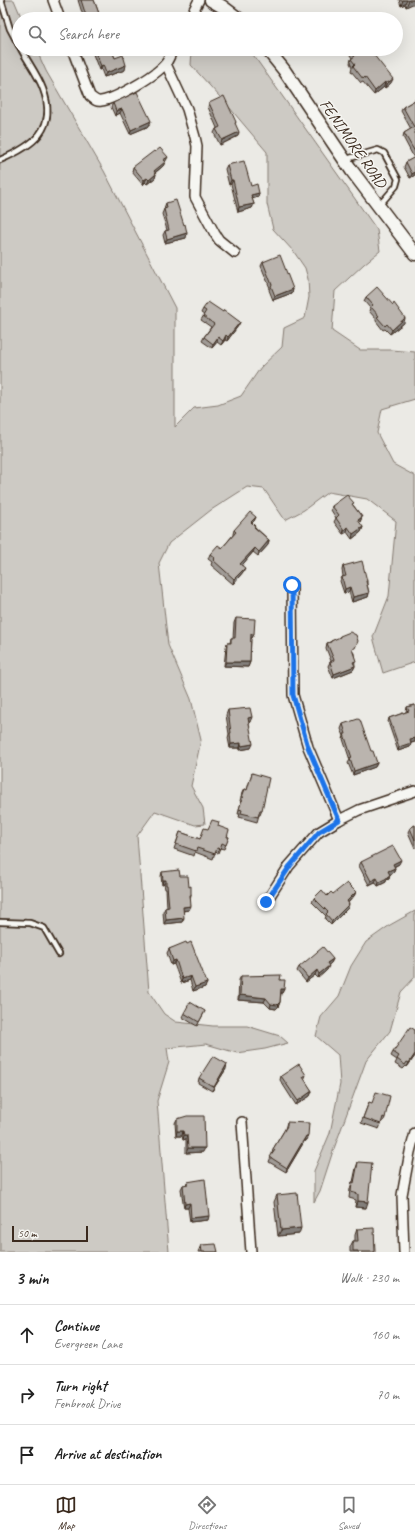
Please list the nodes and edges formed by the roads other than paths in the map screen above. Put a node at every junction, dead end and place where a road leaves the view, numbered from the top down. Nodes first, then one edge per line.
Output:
1 (1, 0) edge
2 (53, 0) edge
3 (199, 0) edge
4 (211, 0) edge
5 (225, 3) edge
6 (57, 12) edge
7 (193, 12) edge
8 (233, 12) edge
9 (12, 33) edge
10 (25, 56) edge
11 (75, 56) edge
12 (170, 56) edge
13 (273, 56) edge
14 (166, 64) junction
15 (0, 160) edge
16 (346, 161) junction
17 (377, 204) junction
18 (235, 253) dead end
19 (415, 254) edge
20 (292, 585) dead end
21 (415, 791) edge
22 (339, 820) junction
23 (266, 902) dead end
24 (0, 922) edge
25 (59, 954) dead end
26 (242, 1122) dead end
27 (415, 1133) edge
28 (251, 1252) edge
29 (404, 1252) edge

1 - 9 lane
2 - 6 street
3 - 7 street
4 - 5 street
5 - 8 street
10 - 15 lane
11 - 14 street
12 - 14 street
13 - 16 street, FENIMORE ROAD
14 - 18 street
16 - 17 street, FENIMORE ROAD
16 - 17 lane
17 - 19 street, FENIMORE ROAD
20 - 22 street
21 - 22 street
22 - 23 street
24 - 25 lane
26 - 28 street
27 - 29 street

